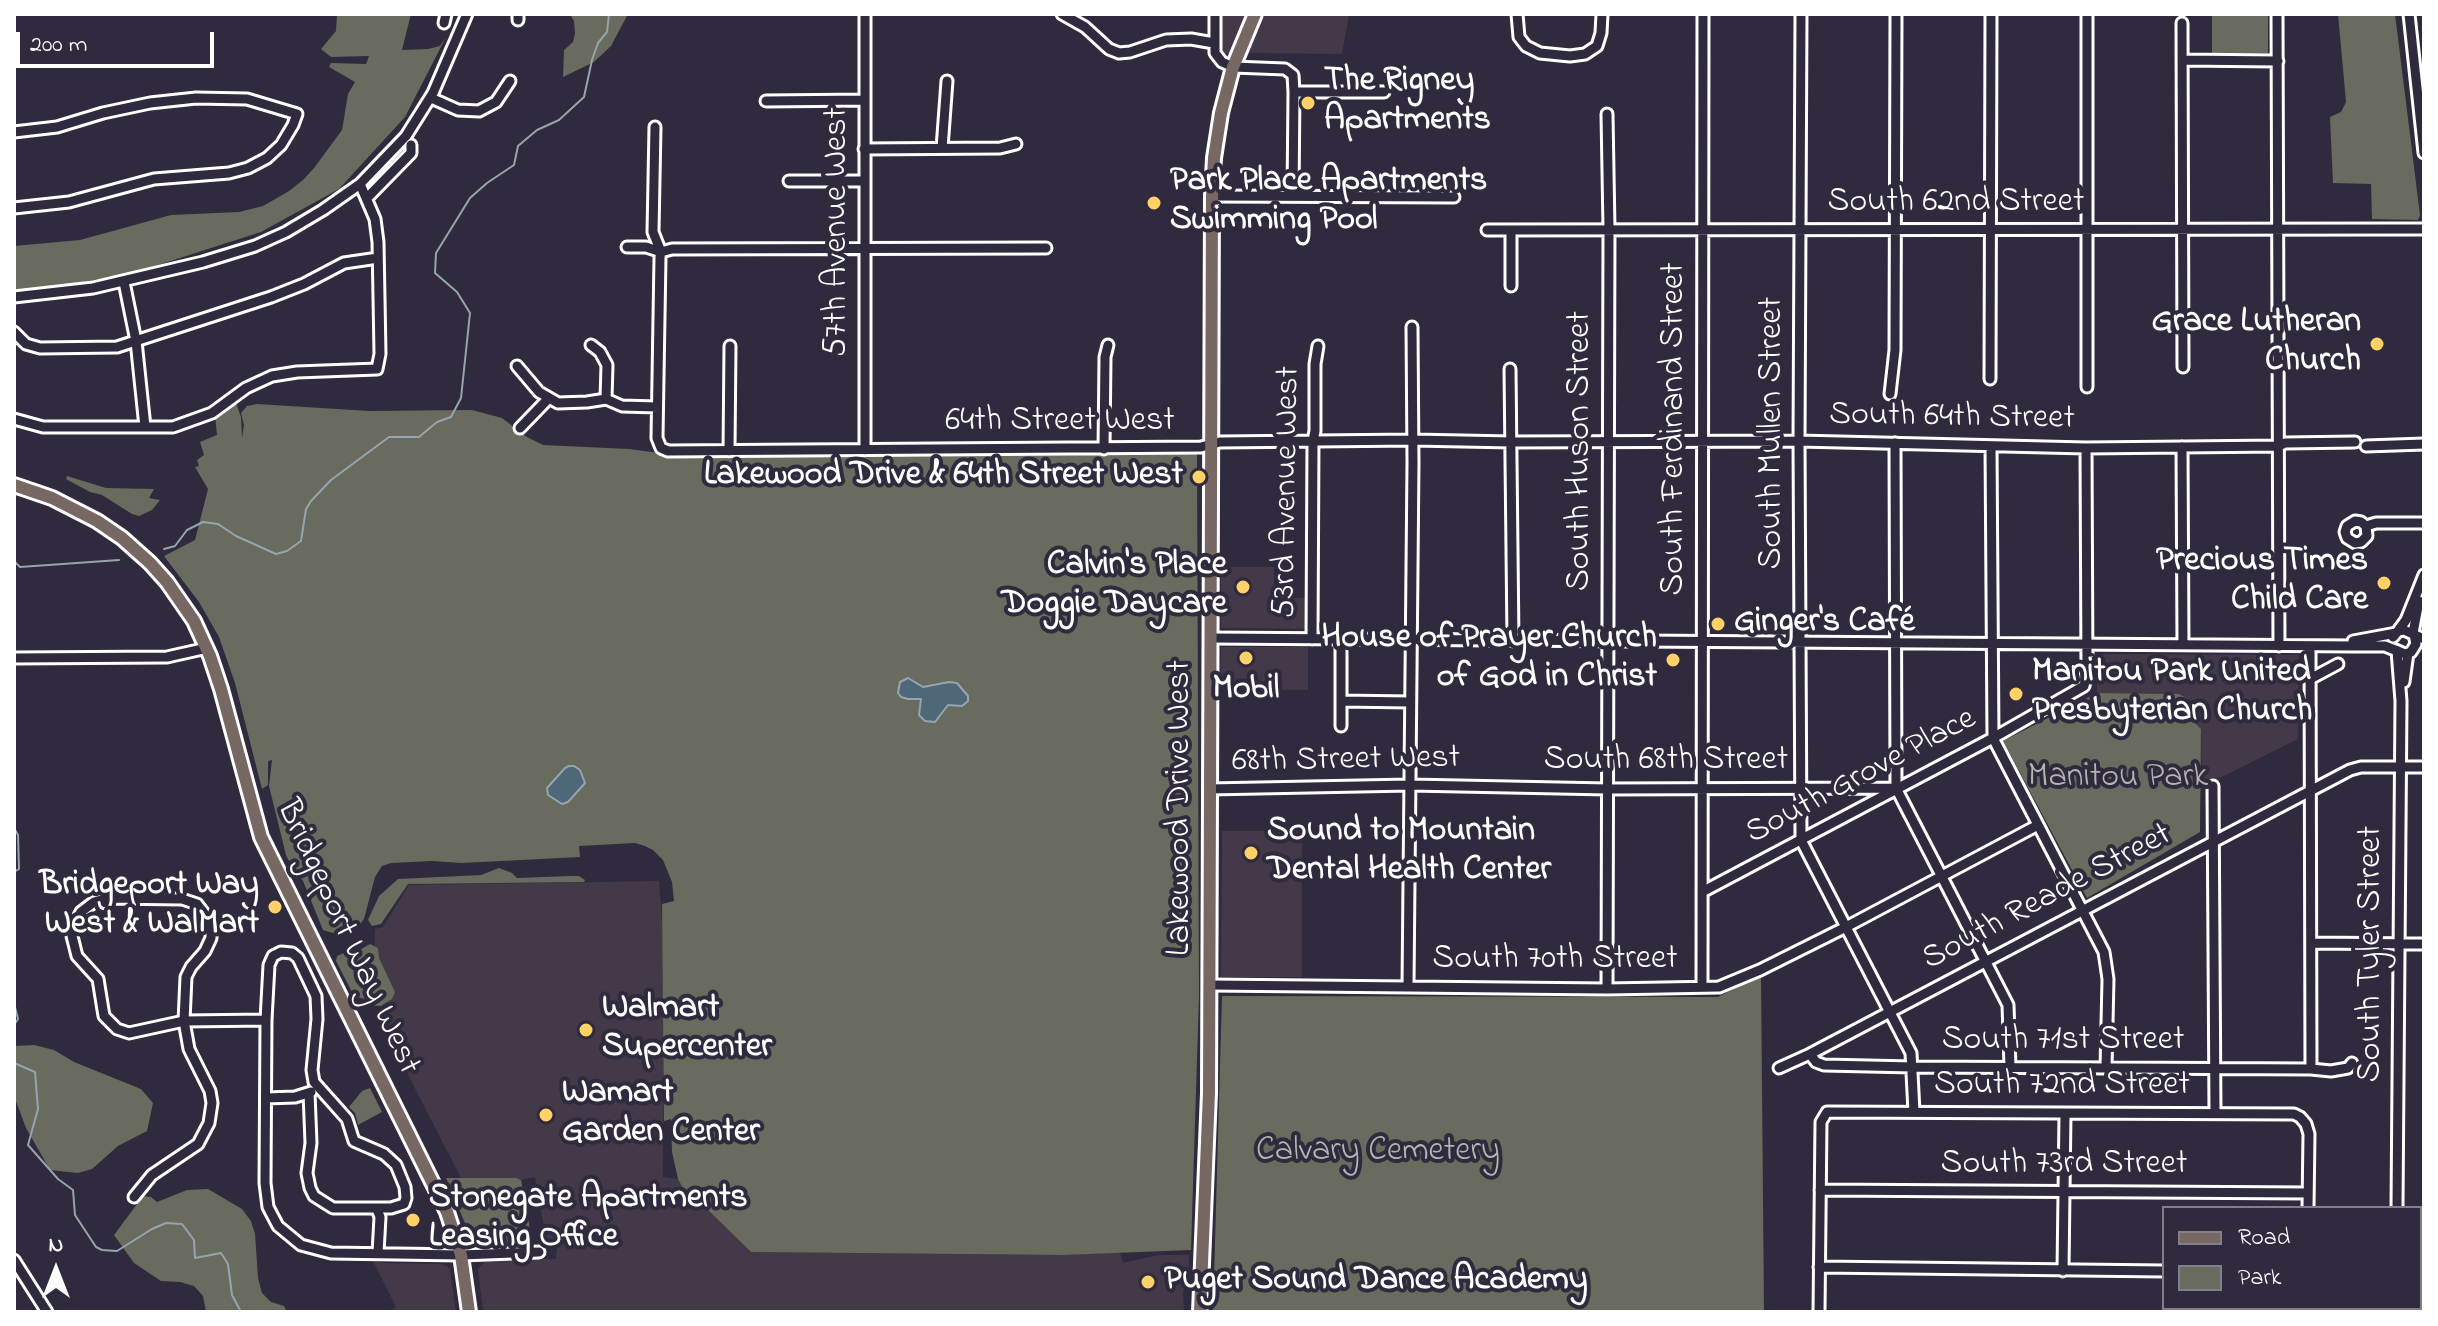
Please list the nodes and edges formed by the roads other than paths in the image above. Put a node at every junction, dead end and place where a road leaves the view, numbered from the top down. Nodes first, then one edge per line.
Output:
1 (467, 14) edge
2 (865, 14) edge
3 (1062, 14) edge
4 (1215, 14) edge
5 (1255, 14) edge
6 (1517, 14) edge
7 (1602, 14) edge
8 (1703, 14) edge
9 (1801, 14) edge
10 (1896, 14) edge
11 (1991, 14) edge
12 (2087, 14) edge
13 (2277, 14) edge
14 (2409, 14) edge
15 (2182, 23) dead end
16 (1214, 43) junction
17 (2182, 60) junction
18 (2278, 61) junction
19 (1233, 67) junction
20 (510, 81) dead end
21 (947, 81) dead end
22 (1294, 92) junction
23 (1384, 92) dead end
24 (431, 98) junction
25 (865, 100) junction
26 (766, 101) dead end
27 (1607, 114) dead end
28 (655, 127) dead end
29 (14, 132) edge
30 (1016, 144) dead end
31 (411, 145) dead end
32 (942, 148) junction
33 (864, 149) junction
34 (2424, 153) edge
35 (789, 181) dead end
36 (864, 181) junction
37 (360, 184) junction
38 (1212, 196) junction
39 (1293, 196) junction
40 (1454, 197) dead end
41 (367, 198) junction
42 (14, 208) edge
43 (1609, 229) junction
44 (1703, 229) junction
45 (1801, 229) junction
46 (1895, 229) junction
47 (1991, 229) junction
48 (2424, 229) edge
49 (1487, 230) dead end
50 (1511, 230) junction
51 (2087, 230) junction
52 (2183, 230) junction
53 (2279, 230) junction
54 (627, 247) dead end
55 (864, 248) junction
56 (1046, 248) dead end
57 (661, 252) junction
58 (378, 258) junction
59 (124, 282) junction
60 (1511, 286) dead end
61 (14, 297) edge
62 (1412, 327) dead end
63 (14, 332) edge
64 (136, 341) junction
65 (591, 345) dead end
66 (1108, 345) dead end
67 (730, 346) dead end
68 (1318, 346) dead end
69 (517, 366) dead end
70 (2183, 367) dead end
71 (1510, 369) dead end
72 (1990, 379) dead end
73 (2087, 387) dead end
74 (1890, 394) dead end
75 (549, 398) junction
76 (606, 399) junction
77 (657, 407) junction
78 (14, 419) edge
79 (145, 427) junction
80 (520, 428) dead end
81 (1413, 440) junction
82 (1313, 441) junction
83 (1452, 441) joint
84 (1799, 441) junction
85 (1512, 442) junction
86 (1608, 442) junction
87 (1702, 442) junction
88 (2355, 442) dead end
89 (1895, 443) junction
90 (2424, 444) edge
91 (1210, 445) junction
92 (1991, 446) junction
93 (2279, 446) junction
94 (2366, 446) dead end
95 (2182, 447) junction
96 (2086, 448) junction
97 (1104, 449) junction
98 (865, 450) junction
99 (729, 451) junction
100 (14, 485) edge
101 (2424, 523) edge
102 (2366, 526) dead end
103 (2424, 578) edge
104 (2397, 632) junction
105 (2413, 634) junction
106 (1210, 638) junction
107 (1312, 639) junction
108 (1341, 639) junction
109 (2424, 639) edge
110 (1412, 640) junction
111 (1513, 641) junction
112 (1608, 641) junction
113 (1702, 642) junction
114 (1800, 643) junction
115 (1895, 643) junction
116 (1991, 643) junction
117 (2087, 645) junction
118 (2183, 645) junction
119 (2279, 646) junction
120 (2310, 646) junction
121 (207, 648) junction
122 (2415, 650) edge
123 (2396, 651) junction
124 (14, 658) edge
125 (2338, 664) dead end
126 (2310, 679) junction
127 (1341, 701) junction
128 (2401, 701) junction
129 (1410, 702) junction
130 (1341, 726) dead end
131 (1993, 738) junction
132 (2399, 767) junction
133 (2424, 767) edge
134 (1410, 785) junction
135 (1483, 786) joint
136 (2213, 786) dead end
137 (1896, 788) junction
138 (1209, 789) junction
139 (1608, 789) junction
140 (1702, 789) junction
141 (1800, 789) junction
142 (2310, 790) junction
143 (2038, 825) junction
144 (1801, 840) junction
145 (2214, 840) junction
146 (1942, 875) junction
147 (1702, 892) junction
148 (2084, 911) junction
149 (1846, 927) junction
150 (2311, 943) junction
151 (2400, 944) junction
152 (2424, 944) edge
153 (1986, 962) junction
154 (1210, 985) junction
155 (1408, 986) junction
156 (1702, 987) junction
157 (1607, 989) junction
158 (1891, 1013) junction
159 (266, 1020) junction
160 (184, 1021) junction
161 (1810, 1054) junction
162 (2352, 1063) dead end
163 (1913, 1067) junction
164 (2010, 1067) junction
165 (1779, 1068) dead end
166 (2106, 1068) junction
167 (2215, 1069) junction
168 (2311, 1069) junction
169 (313, 1090) junction
170 (266, 1098) junction
171 (1914, 1112) junction
172 (2215, 1113) junction
173 (2065, 1114) junction
174 (1820, 1190) junction
175 (2064, 1191) junction
176 (2308, 1193) junction
177 (134, 1197) dead end
178 (2308, 1206) edge
179 (2397, 1206) edge
180 (377, 1211) junction
181 (539, 1252) dead end
182 (378, 1253) junction
183 (461, 1255) junction
184 (14, 1260) edge
185 (1819, 1267) junction
186 (2063, 1271) junction
187 (2162, 1271) edge
188 (47, 1312) edge
189 (469, 1312) edge
190 (1200, 1312) edge
191 (1819, 1312) edge

1 - 24 street
2 - 25 street, 57th Avenue West
3 - 16 street
4 - 16 street
5 - 19 main road, Lakewood Drive West
6 - 7 street
8 - 44 street, South Ferdinand Street
9 - 45 street, South Mullen Street
10 - 46 street
11 - 47 street
12 - 51 street
13 - 18 street
14 - 34 street
15 - 17 street
16 - 19 street
17 - 18 street
17 - 52 street
18 - 53 street
19 - 22 street
19 - 38 main road, Lakewood Drive West
20 - 24 street
21 - 32 street
22 - 23 street
22 - 39 street
24 - 37 street
25 - 26 street
25 - 33 street, 57th Avenue West
27 - 43 street, South Huson Street
28 - 57 street
29 - 42 street
30 - 32 street
31 - 41 street
32 - 33 street
33 - 36 street, 57th Avenue West
35 - 36 street
36 - 55 street, 57th Avenue West
37 - 41 street
37 - 59 street
38 - 39 street
38 - 91 main road, Lakewood Drive West
39 - 40 street
41 - 58 street
43 - 44 street, South 62nd Street
43 - 50 street, South 62nd Street
43 - 86 street, South Huson Street
44 - 45 street, South 62nd Street
44 - 87 street, South Ferdinand Street
45 - 46 street, South 62nd Street
45 - 84 street, South Mullen Street
46 - 47 street, South 62nd Street
46 - 74 street
47 - 51 street, South 62nd Street
47 - 72 street
48 - 53 street, South 62nd Street
49 - 50 street, South 62nd Street
50 - 60 street
51 - 52 street, South 62nd Street
51 - 73 street
52 - 53 street, South 62nd Street
52 - 70 street
53 - 93 street
54 - 57 street
55 - 56 street
55 - 57 street
55 - 98 street, 57th Avenue West
57 - 77 street
58 - 64 street
58 - 79 street
59 - 61 street
59 - 64 street
62 - 81 street
63 - 64 street
64 - 79 street
65 - 76 street
66 - 97 street
67 - 99 street
68 - 82 street, 53rd Avenue West
69 - 75 street
71 - 85 street
75 - 76 street
75 - 80 street
76 - 77 street
77 - 99 street, 64th Street West
78 - 79 street
81 - 82 street, 64th Street West
81 - 83 street, 64th Street West
81 - 110 street
82 - 91 street, 64th Street West
82 - 107 street, 53rd Avenue West
83 - 85 street, South 64th Street
84 - 87 street, South 64th Street
84 - 89 street, South 64th Street
84 - 114 street, South Mullen Street
85 - 86 street, South 64th Street
85 - 111 street
86 - 87 street, South 64th Street
86 - 112 street, South Huson Street
87 - 113 street, South Ferdinand Street
88 - 93 street, South 64th Street
89 - 92 street, South 64th Street
89 - 115 street
90 - 94 street
91 - 97 street, 64th Street West
91 - 106 main road, Lakewood Drive West
92 - 96 street, South 64th Street
92 - 116 street
93 - 95 street, South 64th Street
93 - 119 street
95 - 96 street, South 64th Street
95 - 118 street
96 - 117 street
97 - 98 street, 64th Street West
98 - 99 street, 64th Street West
100 - 121 main road, Bridgeport Way West
101 - 102 street
103 - 104 street
103 - 105 street
104 - 105 street
104 - 120 street
104 - 123 street
105 - 109 street
105 - 122 street
106 - 107 street
106 - 138 main road, Lakewood Drive West
107 - 108 street
108 - 110 street
108 - 127 street
110 - 111 street
110 - 129 street
111 - 112 street
112 - 113 street
112 - 139 street, South Huson Street
113 - 114 street
113 - 140 street, South Ferdinand Street
114 - 115 street
114 - 141 street, South Mullen Street
115 - 116 street
115 - 137 street
116 - 117 street
116 - 131 street
117 - 118 street
117 - 131 street, South Grove Place
118 - 119 street
119 - 120 street
120 - 123 street
120 - 126 street
121 - 124 street
121 - 183 main road, Bridgeport Way West
122 - 123 street
122 - 128 street, South Tyler Street
123 - 128 street, South Tyler Street
125 - 126 street
126 - 142 street
127 - 129 street
127 - 130 street
128 - 132 street, South Tyler Street
129 - 134 street
131 - 137 street, South Grove Place
131 - 143 street
132 - 133 street, South Reade Street
132 - 142 street, South Reade Street
132 - 151 street, South Tyler Street
134 - 135 street, 68th Street West
134 - 138 street, 68th Street West
134 - 155 street
135 - 139 street, South 68th Street
136 - 145 street
137 - 141 street, South 68th Street
137 - 144 street, South Grove Place
137 - 146 street
138 - 154 main road, Lakewood Drive West
139 - 140 street, South 68th Street
139 - 157 street, South Huson Street
140 - 141 street, South 68th Street
140 - 147 street, South Ferdinand Street
141 - 144 street, South Mullen Street
142 - 145 street, South Reade Street
142 - 150 street
143 - 146 street, South 70th Street
143 - 148 street
144 - 147 street, South Grove Place
144 - 149 street, South Mullen Street
145 - 148 street, South Reade Street
145 - 167 street
146 - 149 street, South 70th Street
146 - 153 street
147 - 156 street, South Ferdinand Street
148 - 153 street, South Reade Street
148 - 166 street
149 - 156 street, South 70th Street
149 - 158 street, South Mullen Street
150 - 151 street
150 - 168 street
151 - 152 street
151 - 179 street, South Tyler Street
153 - 158 street, South Reade Street
153 - 164 street
154 - 155 street, South 70th Street
154 - 190 main road, Lakewood Drive West
155 - 157 street, South 70th Street
156 - 157 street, South 70th Street
158 - 161 street, South Reade Street
158 - 163 street, South Mullen Street
159 - 160 street
159 - 169 street
159 - 170 street
160 - 160 street
160 - 177 street
161 - 163 street, South 71st Street
161 - 165 street
162 - 168 street, South 71st Street
163 - 164 street, South 71st Street
163 - 171 street, South Mullen Street
164 - 166 street, South 71st Street
166 - 167 street, South 71st Street
167 - 168 street, South 71st Street
167 - 172 street
169 - 170 street
169 - 180 street
169 - 180 street
170 - 182 street
171 - 173 street, South 72nd Street
171 - 174 street, South 72nd Street
172 - 173 street, South 72nd Street
172 - 176 street, South 72nd Street
173 - 175 street
174 - 175 street, South 73rd Street
174 - 185 street
175 - 176 street, South 73rd Street
175 - 186 street
176 - 178 street
180 - 182 street
181 - 183 street
182 - 183 street
183 - 189 main road, Bridgeport Way West
184 - 188 street
185 - 186 street
185 - 191 street
186 - 187 street

